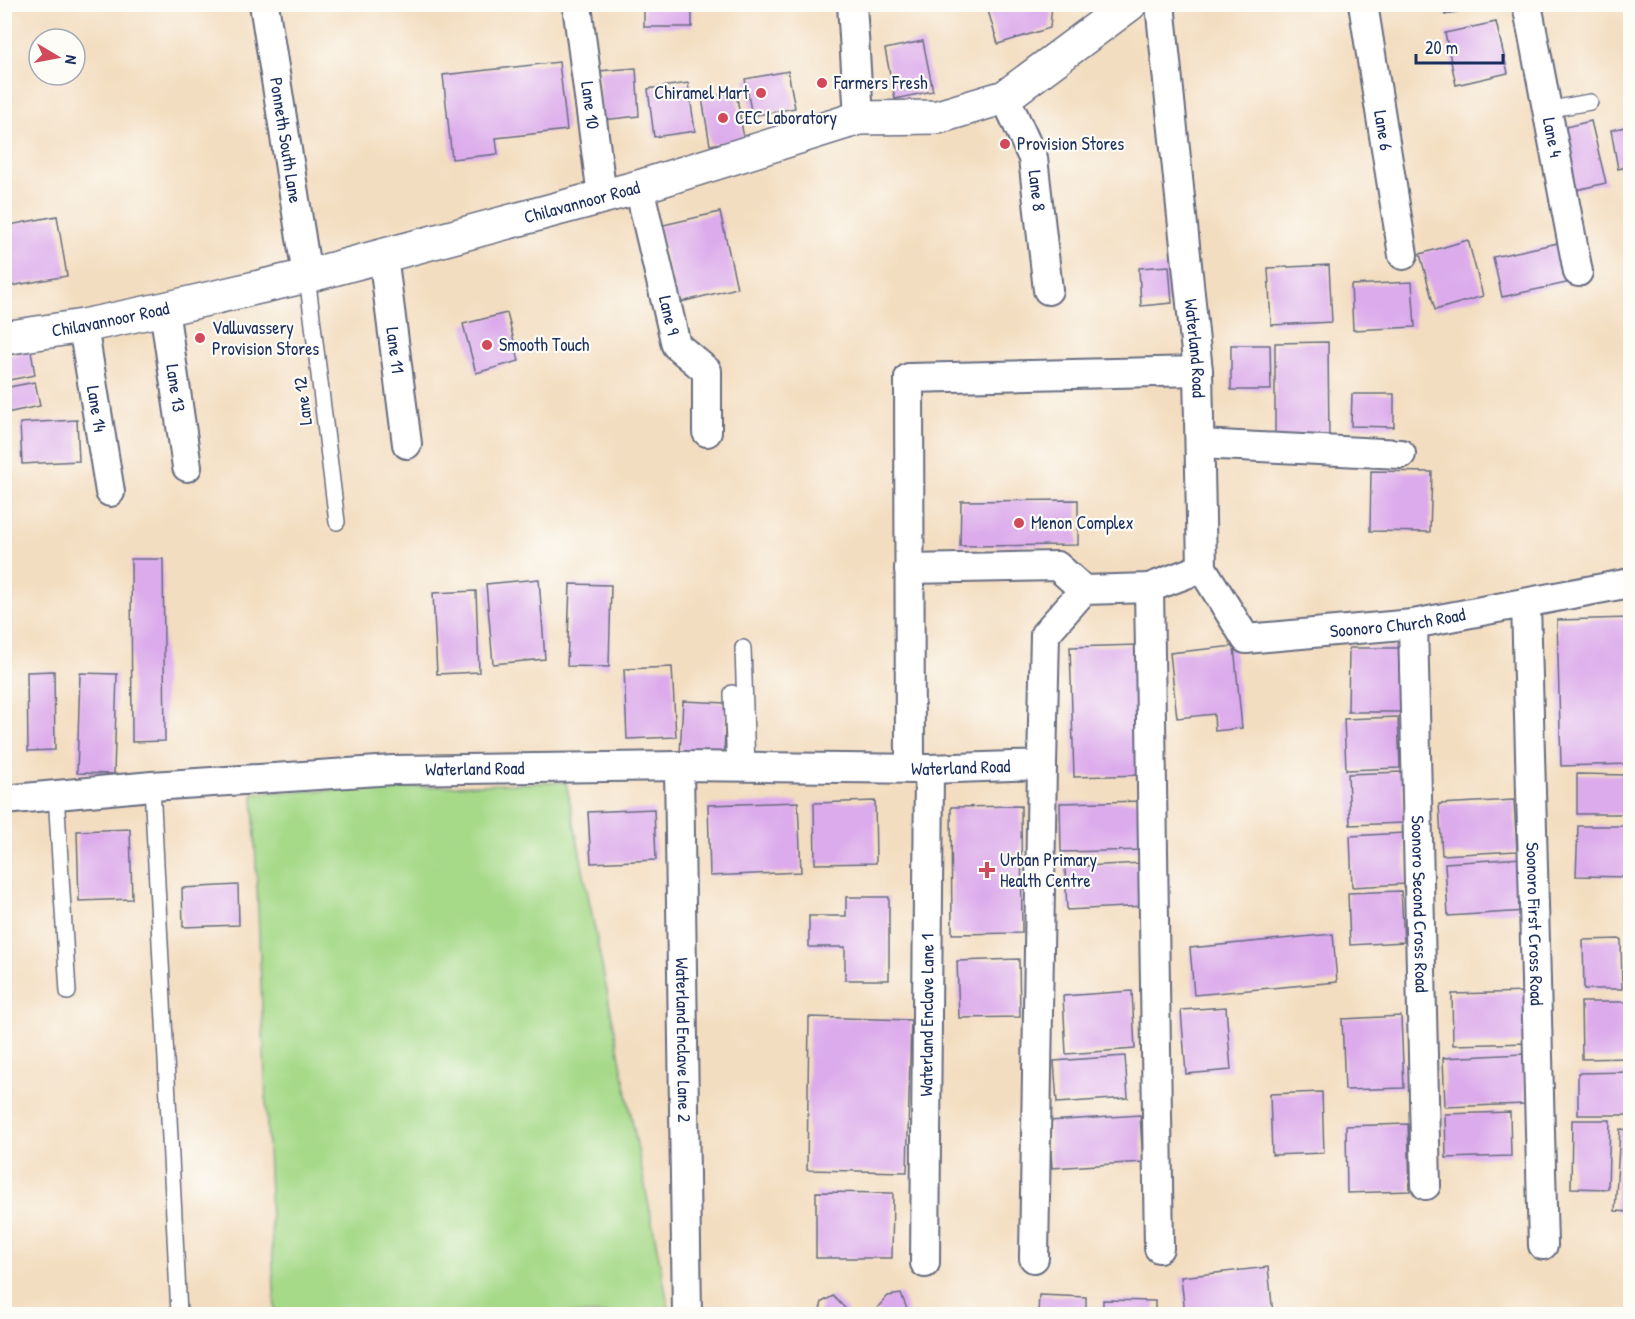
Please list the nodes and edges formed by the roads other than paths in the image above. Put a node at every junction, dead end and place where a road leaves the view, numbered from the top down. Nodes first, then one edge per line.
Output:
1 (264, 4) edge
2 (852, 4) edge
3 (1130, 4) edge
4 (1160, 4) edge
5 (1363, 4) edge
6 (1527, 4) edge
7 (578, 13) dead end
8 (1098, 16) edge
9 (1005, 97) junction
10 (1590, 102) dead end
11 (1546, 110) junction
12 (859, 118) junction
13 (639, 187) junction
14 (602, 196) junction
15 (384, 255) junction
16 (1403, 255) dead end
17 (1578, 272) dead end
18 (307, 276) junction
19 (1048, 290) dead end
20 (164, 309) junction
21 (83, 326) junction
22 (4, 338) edge
23 (1198, 371) junction
24 (707, 432) dead end
25 (407, 444) dead end
26 (1200, 444) junction
27 (1401, 454) dead end
28 (187, 467) dead end
29 (110, 492) dead end
30 (337, 522) dead end
31 (1202, 568) junction
32 (909, 569) junction
33 (1630, 583) edge
34 (1149, 588) junction
35 (1084, 590) junction
36 (1526, 603) junction
37 (1413, 624) junction
38 (743, 648) dead end
39 (732, 693) dead end
40 (1042, 765) junction
41 (680, 766) junction
42 (741, 768) junction
43 (920, 769) junction
44 (152, 786) junction
45 (56, 794) junction
46 (4, 800) edge
47 (68, 992) dead end
48 (1426, 1185) dead end
49 (1543, 1245) dead end
50 (1159, 1248) dead end
51 (1034, 1258) dead end
52 (925, 1263) dead end
53 (180, 1314) edge
54 (687, 1314) edge

1 - 18 street, Ponneth South Lane
2 - 12 street
3 - 8 street, Chilavannoor Road
4 - 23 street, Waterland Road
5 - 16 street, Lane 6
6 - 11 street, Lane 4
7 - 14 street, Lane 10
8 - 9 street, Chilavannoor Road
9 - 12 street, Chilavannoor Road
9 - 19 street, Lane 8
10 - 11 lane
11 - 17 street, Lane 4
12 - 13 street, Chilavannoor Road
13 - 14 street, Chilavannoor Road
13 - 24 street, Lane 9
14 - 15 street, Chilavannoor Road
15 - 18 street, Chilavannoor Road
15 - 25 street, Lane 11
18 - 20 street, Chilavannoor Road
18 - 30 lane, Lane 12
20 - 21 street, Chilavannoor Road
20 - 28 street, Lane 13
21 - 22 street, Chilavannoor Road
21 - 29 street, Lane 14
23 - 26 street, Waterland Road
23 - 32 street, Waterland Enclave Lane 1
26 - 27 street
26 - 31 street, Waterland Road
31 - 34 street
31 - 37 street, Soonoro Church Road
32 - 35 street
32 - 43 street, Waterland Enclave Lane 1
33 - 36 street, Soonoro Church Road
34 - 35 street
34 - 50 street
35 - 40 street
36 - 37 street, Soonoro Church Road
36 - 49 street, Soonoro First Cross Road
37 - 48 street, Soonoro Second Cross Road
38 - 42 lane
39 - 42 lane
40 - 43 street, Waterland Road
40 - 51 street
41 - 42 street, Waterland Road
41 - 44 street, Waterland Road
41 - 54 street, Waterland Enclave Lane 2
42 - 43 street, Waterland Road
43 - 52 street, Waterland Enclave Lane 1
44 - 45 street, Waterland Road
44 - 53 lane
45 - 46 street, Waterland Road
45 - 47 lane

